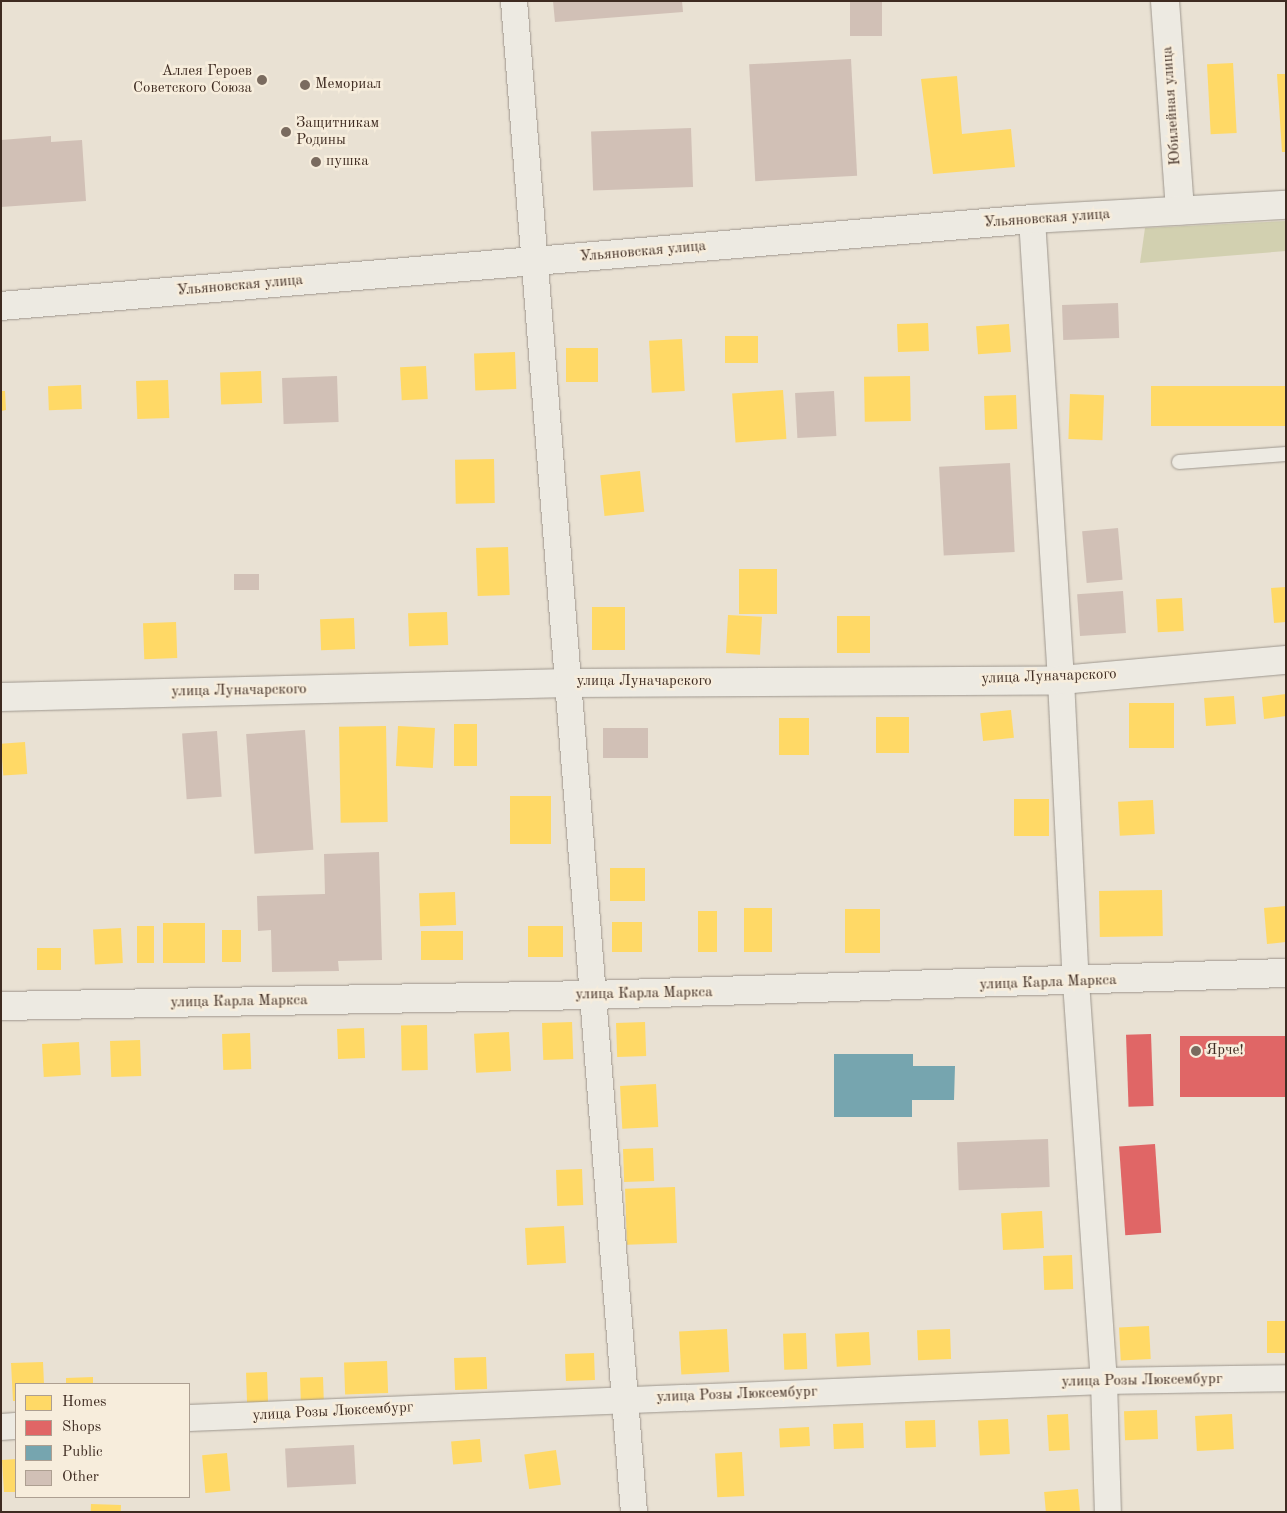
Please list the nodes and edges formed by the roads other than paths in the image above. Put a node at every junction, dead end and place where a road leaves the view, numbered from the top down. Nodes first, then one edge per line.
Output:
1 (514, 1) edge
2 (1165, 1) edge
3 (1286, 205) edge
4 (1180, 210) junction
5 (1032, 219) junction
6 (537, 261) junction
7 (1, 306) edge
8 (1286, 454) edge
9 (1179, 462) dead end
10 (1286, 660) edge
11 (1061, 680) junction
12 (569, 683) junction
13 (1, 697) edge
14 (1286, 973) edge
15 (1076, 982) junction
16 (592, 995) junction
17 (1, 1006) edge
18 (1286, 1378) edge
19 (1104, 1381) junction
20 (625, 1399) junction
21 (190, 1418) edge
22 (15, 1426) edge
23 (1, 1427) edge
24 (634, 1512) edge
25 (1108, 1512) edge

1 - 6 street
2 - 4 street, Юбилейная улица
3 - 4 street, Ульяновская улица
4 - 5 street, Ульяновская улица
5 - 6 street, Ульяновская улица
5 - 11 street
6 - 7 street, Ульяновская улица
6 - 12 street
8 - 9 lane
10 - 11 street, улица Луначарского
11 - 12 street, улица Луначарского
11 - 15 street
12 - 13 street, улица Луначарского
12 - 16 street
14 - 15 street, улица Карла Маркса
15 - 16 street, улица Карла Маркса
15 - 19 street
16 - 17 street, улица Карла Маркса
16 - 20 street
18 - 19 street, улица Розы Люксембург
19 - 20 street, улица Розы Люксембург
19 - 25 street
20 - 21 street, улица Розы Люксембург
20 - 24 street
22 - 23 street

